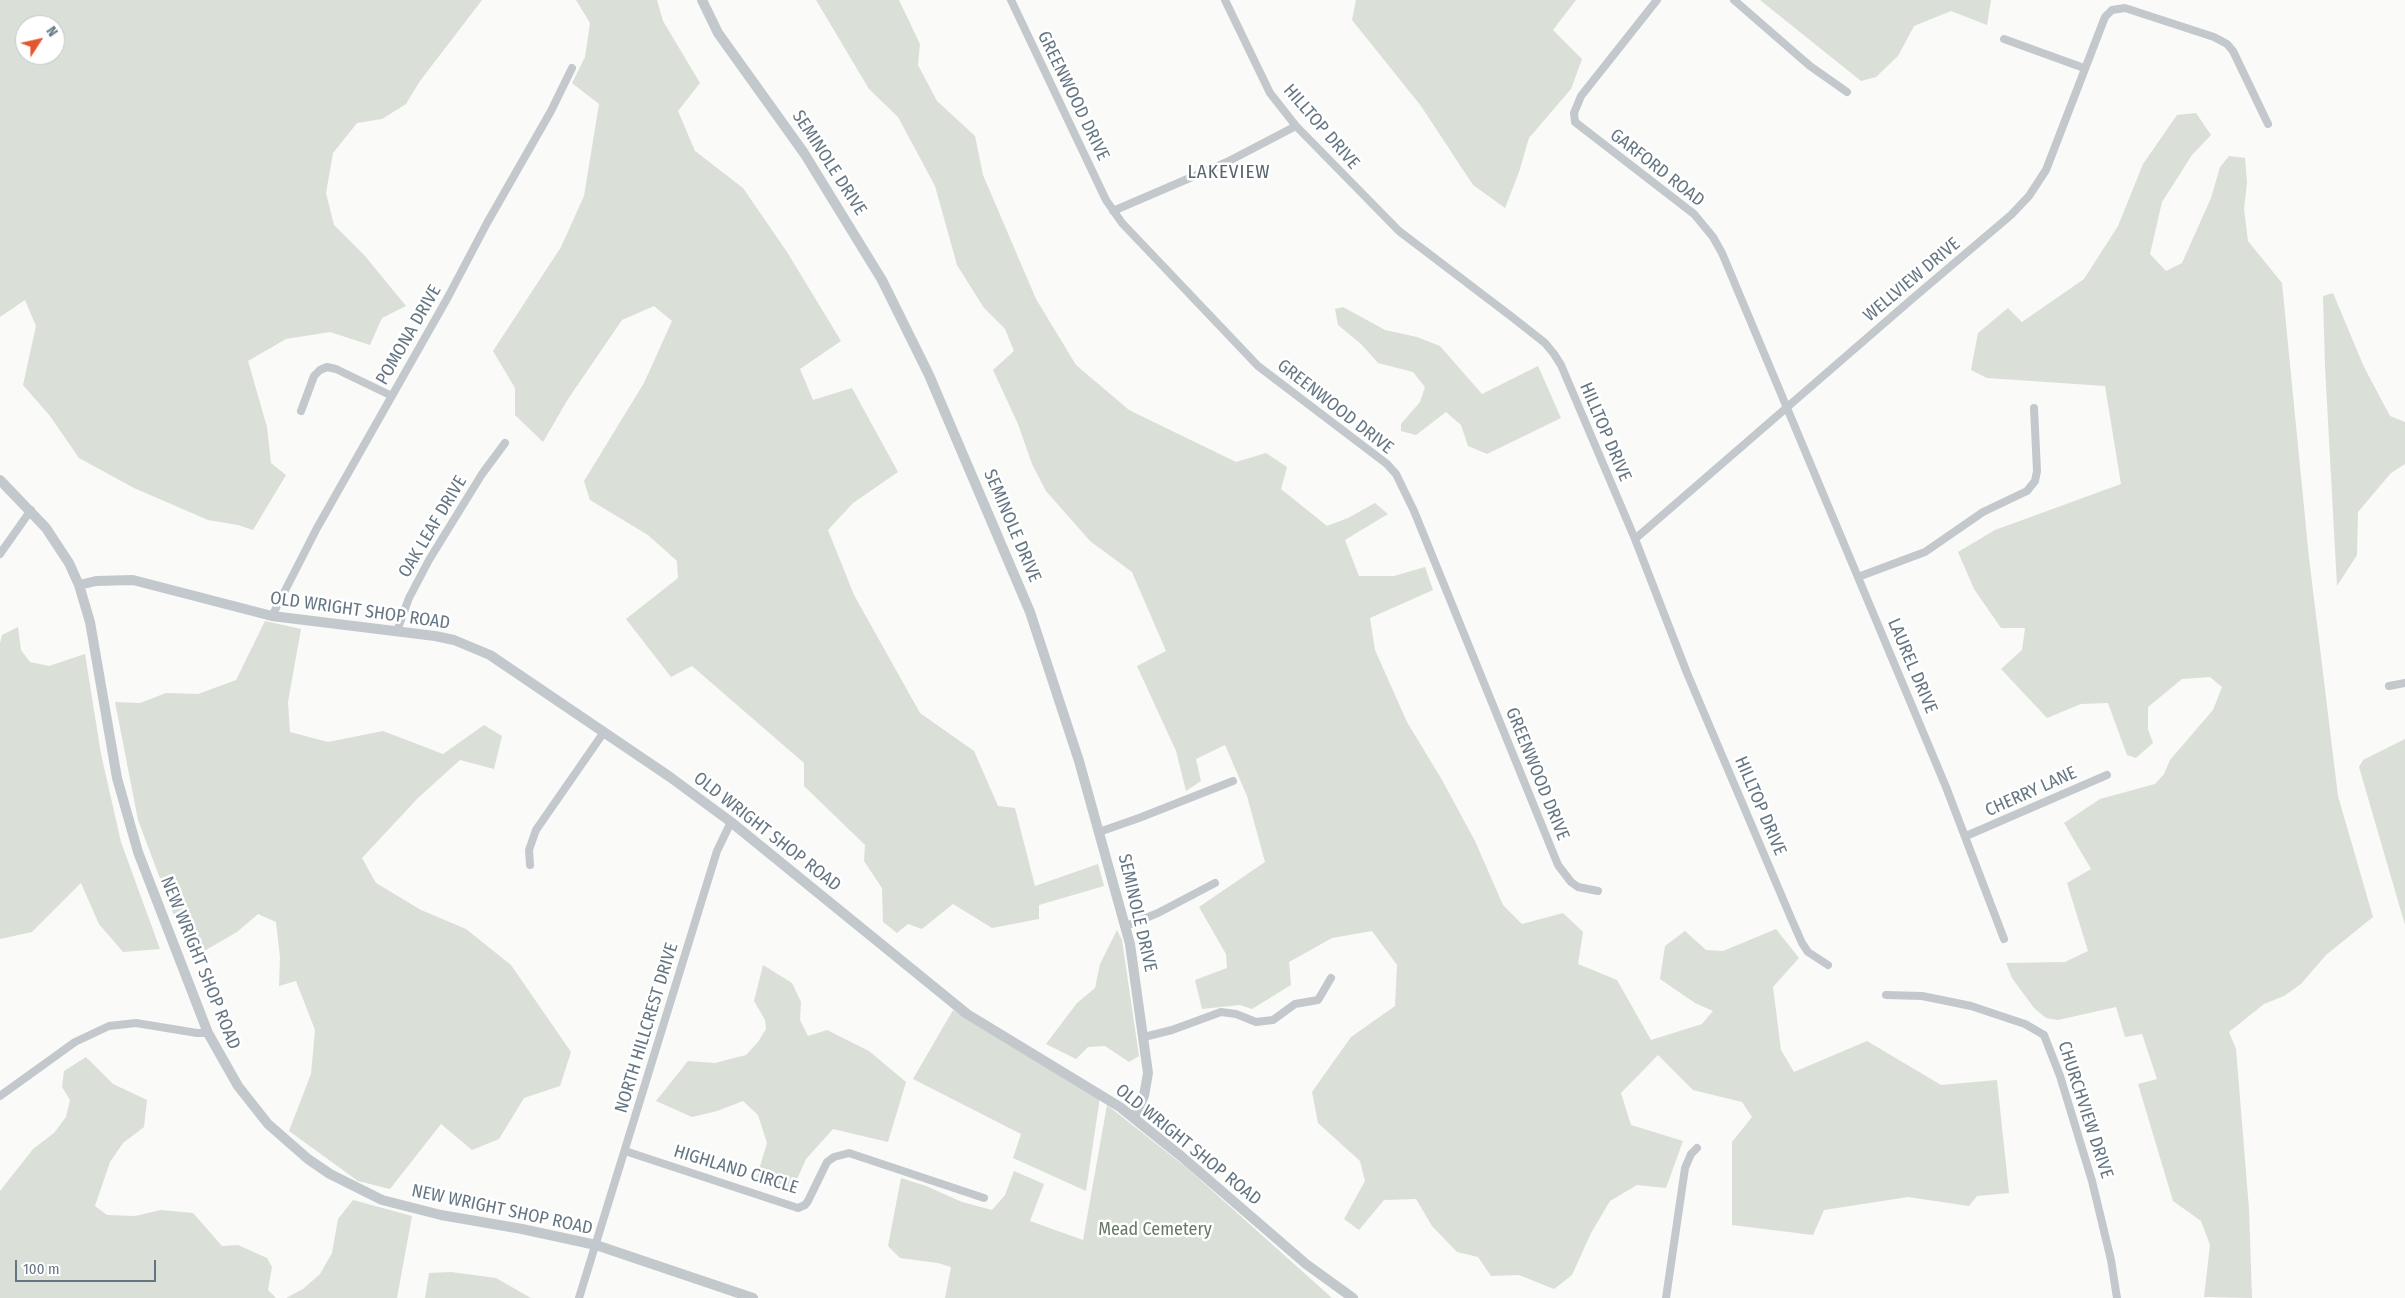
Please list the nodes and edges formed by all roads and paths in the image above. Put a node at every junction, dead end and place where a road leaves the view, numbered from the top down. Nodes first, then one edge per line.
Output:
1 (702, 0) edge
2 (1011, 0) edge
3 (1225, 0) edge
4 (1657, 0) edge
5 (1734, 0) edge
6 (2004, 39) dead end
7 (572, 68) dead end
8 (2084, 68) junction
9 (1847, 92) dead end
10 (2268, 124) dead end
11 (1296, 126) junction
12 (1113, 211) junction
13 (392, 396) junction
14 (1787, 407) junction
15 (2034, 408) dead end
16 (301, 411) dead end
17 (505, 443) dead end
18 (0, 480) edge
19 (31, 510) junction
20 (1635, 539) junction
21 (0, 554) edge
22 (1858, 577) junction
23 (78, 585) junction
24 (272, 616) junction
25 (397, 631) junction
26 (2405, 683) edge
27 (2389, 686) dead end
28 (604, 732) junction
29 (2107, 774) dead end
30 (1233, 781) dead end
31 (731, 822) junction
32 (1099, 832) junction
33 (1966, 836) junction
34 (530, 864) dead end
35 (1215, 884) dead end
36 (1598, 891) dead end
37 (1126, 926) junction
38 (2004, 939) dead end
39 (1828, 965) dead end
40 (1331, 978) dead end
41 (1886, 995) dead end
42 (208, 1033) junction
43 (1144, 1037) junction
44 (0, 1096) edge
45 (1134, 1118) junction
46 (1697, 1148) dead end
47 (625, 1151) junction
48 (984, 1198) dead end
49 (596, 1245) junction
50 (579, 1298) edge
51 (753, 1298) edge
52 (1353, 1298) edge
53 (1666, 1298) edge
54 (2117, 1298) edge

1 - 32 street, SEMINOLE DRIVE
2 - 12 street, GREENWOOD DRIVE
3 - 11 street, HILLTOP DRIVE
4 - 14 street, GARFORD ROAD
5 - 9 street
6 - 8 street
7 - 13 street, POMONA DRIVE
8 - 10 street, WELLVIEW DRIVE
8 - 14 street, WELLVIEW DRIVE
11 - 12 street
11 - 20 street, HILLTOP DRIVE
12 - 36 street, GREENWOOD DRIVE
13 - 16 street
13 - 24 street, POMONA DRIVE
14 - 20 street, WELLVIEW DRIVE
14 - 22 street, LAUREL DRIVE
15 - 22 street
17 - 25 street, OAK LEAF DRIVE
18 - 19 street, NEW WRIGHT SHOP ROAD
19 - 21 street
19 - 23 street, NEW WRIGHT SHOP ROAD
20 - 39 street, HILLTOP DRIVE
22 - 33 street, LAUREL DRIVE
23 - 24 street, OLD WRIGHT SHOP ROAD
23 - 42 street, NEW WRIGHT SHOP ROAD
24 - 25 street, OLD WRIGHT SHOP ROAD
25 - 28 street, OLD WRIGHT SHOP ROAD
26 - 27 street
28 - 31 street, OLD WRIGHT SHOP ROAD
28 - 34 street
29 - 33 street, CHERRY LANE
30 - 32 street
31 - 45 street, OLD WRIGHT SHOP ROAD
31 - 47 street, NORTH HILLCREST DRIVE
32 - 37 street, SEMINOLE DRIVE
33 - 38 street, LAUREL DRIVE
35 - 37 street
37 - 43 street, SEMINOLE DRIVE
40 - 43 street
41 - 54 street, CHURCHVIEW DRIVE
42 - 44 street
42 - 49 street, NEW WRIGHT SHOP ROAD
43 - 45 street, SEMINOLE DRIVE
45 - 52 street, OLD WRIGHT SHOP ROAD
46 - 53 street
47 - 48 street, HIGHLAND CIRCLE
47 - 49 street, NORTH HILLCREST DRIVE
49 - 50 street, NORTH HILLCREST DRIVE
49 - 51 street, NEW WRIGHT SHOP ROAD

